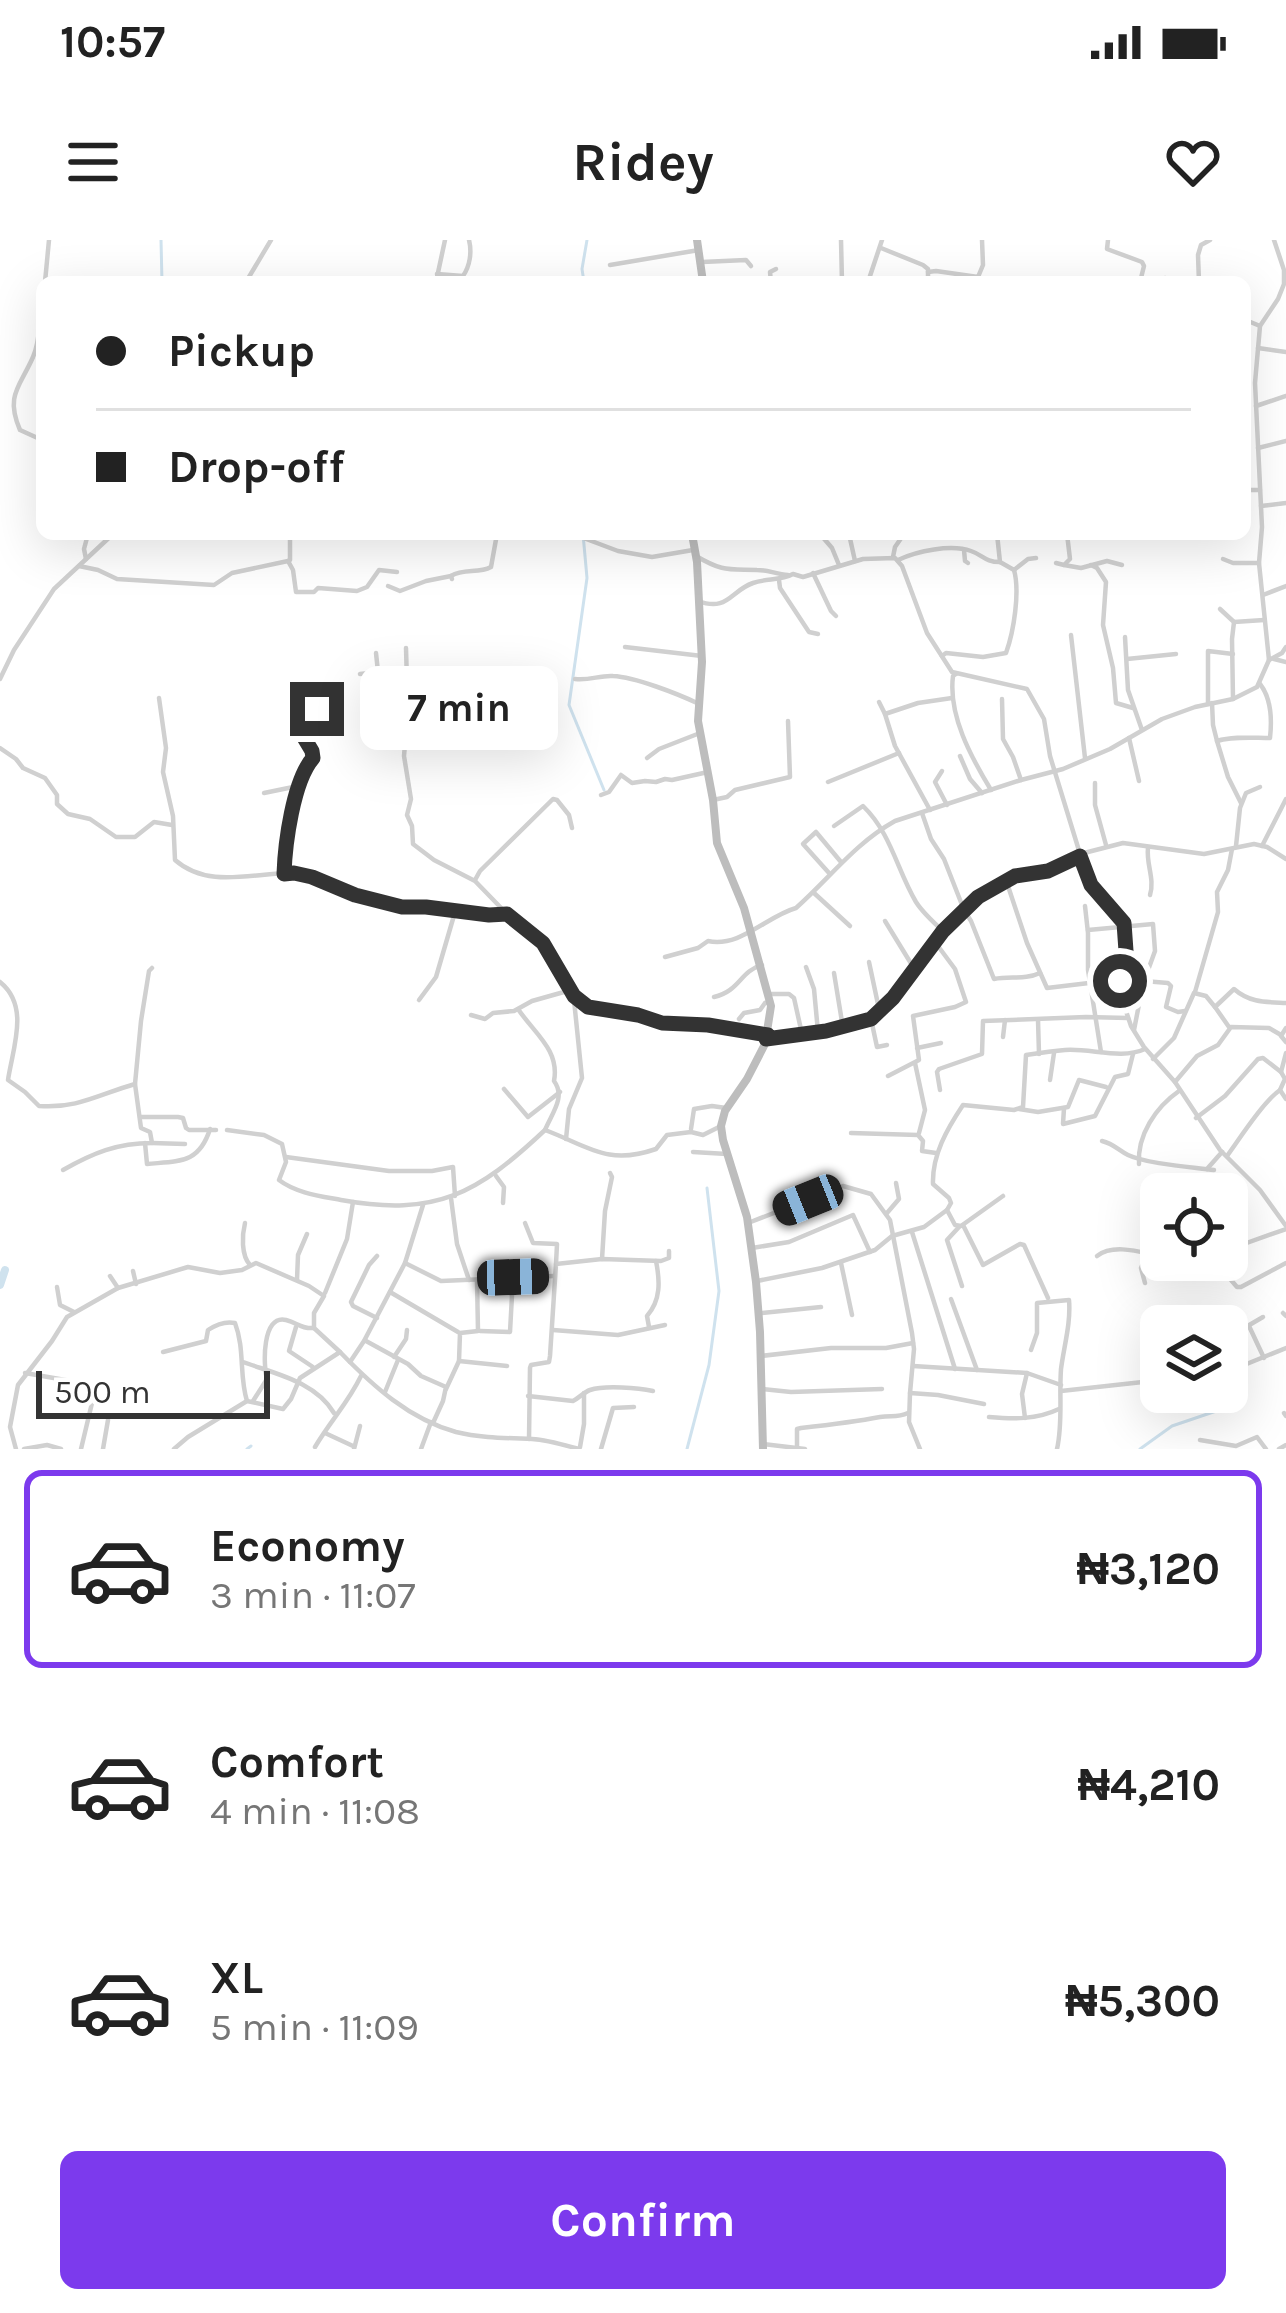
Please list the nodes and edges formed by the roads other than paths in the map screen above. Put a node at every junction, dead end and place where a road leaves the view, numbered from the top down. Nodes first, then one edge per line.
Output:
1 (49, 240) edge
2 (271, 240) edge
3 (445, 240) edge
4 (469, 240) edge
5 (841, 240) edge
6 (982, 240) edge
7 (1108, 240) edge
8 (1210, 240) edge
9 (1274, 240) edge
10 (881, 244) edge
11 (698, 245) edge
12 (702, 262) junction
13 (610, 265) dead end
14 (751, 266) dead end
15 (776, 269) dead end
16 (928, 272) junction
17 (46, 276) edge
18 (250, 276) edge
19 (436, 276) edge
20 (463, 276) edge
21 (703, 276) edge
22 (770, 276) edge
23 (842, 276) edge
24 (870, 276) edge
25 (928, 276) edge
26 (971, 276) edge
27 (978, 276) edge
28 (1142, 276) edge
29 (1199, 276) edge
30 (1251, 324) edge
31 (1260, 326) junction
32 (36, 347) edge
33 (1258, 348) junction
34 (1286, 352) edge
35 (1286, 396) edge
36 (1256, 406) junction
37 (1251, 420) edge
38 (1257, 421) junction
39 (36, 437) edge
40 (1286, 441) edge
41 (1258, 448) junction
42 (1251, 490) edge
43 (1260, 490) junction
44 (1286, 503) edge
45 (1261, 506) junction
46 (87, 540) edge
47 (107, 540) edge
48 (290, 540) edge
49 (496, 540) edge
50 (589, 540) edge
51 (694, 540) edge
52 (825, 540) edge
53 (850, 540) edge
54 (900, 540) edge
55 (998, 540) edge
56 (1068, 540) edge
57 (964, 550) junction
58 (698, 558) junction
59 (1036, 558) dead end
60 (86, 559) junction
61 (895, 559) junction
62 (1222, 559) dead end
63 (288, 561) junction
64 (855, 561) junction
65 (968, 562) dead end
66 (1000, 562) junction
67 (1259, 563) junction
68 (839, 565) junction
69 (1090, 565) junction
70 (1122, 565) dead end
71 (79, 566) junction
72 (1014, 570) junction
73 (397, 572) dead end
74 (812, 573) junction
75 (791, 575) junction
76 (779, 580) junction
77 (388, 586) dead end
78 (1286, 586) edge
79 (1262, 596) junction
80 (698, 601) junction
81 (1220, 609) dead end
82 (836, 616) dead end
83 (1265, 620) junction
84 (1234, 622) junction
85 (818, 634) dead end
86 (1071, 634) dead end
87 (1125, 637) dead end
88 (625, 646) dead end
89 (1286, 647) edge
90 (406, 648) dead end
91 (376, 653) dead end
92 (1175, 654) dead end
93 (1233, 654) junction
94 (702, 656) junction
95 (942, 656) junction
96 (1126, 659) junction
97 (1272, 659) junction
98 (1286, 662) edge
99 (378, 672) junction
100 (360, 674) dead end
101 (956, 674) junction
102 (0, 679) edge
103 (574, 679) dead end
104 (406, 683) junction
105 (1260, 684) junction
106 (386, 686) junction
107 (297, 690) dead end
108 (159, 698) dead end
109 (952, 698) junction
110 (382, 699) dead end
111 (1002, 699) dead end
112 (1233, 699) junction
113 (879, 702) dead end
114 (698, 703) junction
115 (1210, 704) junction
116 (1133, 708) junction
117 (885, 714) junction
118 (450, 721) dead end
119 (788, 722) dead end
120 (1142, 730) junction
121 (700, 733) junction
122 (477, 735) dead end
123 (1129, 738) junction
124 (1217, 741) junction
125 (406, 745) junction
126 (428, 746) junction
127 (0, 748) edge
128 (899, 753) junction
129 (960, 756) dead end
130 (646, 758) dead end
131 (1085, 758) junction
132 (1056, 771) junction
133 (708, 772) junction
134 (942, 772) dead end
135 (1021, 780) junction
136 (1138, 781) dead end
137 (828, 782) dead end
138 (1095, 783) dead end
139 (298, 786) junction
140 (1260, 787) dead end
141 (991, 790) junction
142 (265, 793) dead end
143 (982, 794) junction
144 (601, 795) dead end
145 (712, 800) junction
146 (1286, 800) edge
147 (1242, 805) junction
148 (947, 806) junction
149 (930, 810) junction
150 (922, 813) junction
151 (172, 825) junction
152 (834, 826) dead end
153 (572, 828) dead end
154 (881, 828) junction
155 (1106, 845) junction
156 (1262, 846) junction
157 (1149, 847) junction
158 (1234, 847) junction
159 (1080, 856) junction
160 (1286, 859) edge
161 (841, 862) junction
162 (829, 873) junction
163 (284, 874) junction
164 (1006, 880) junction
165 (475, 881) junction
166 (813, 892) junction
167 (1150, 895) dead end
168 (1085, 906) dead end
169 (964, 910) junction
170 (455, 912) junction
171 (507, 914) junction
172 (885, 921) dead end
173 (850, 926) dead end
174 (1124, 927) junction
175 (1088, 930) junction
176 (943, 931) junction
177 (749, 933) junction
178 (935, 942) junction
179 (664, 957) dead end
180 (868, 962) dead end
181 (762, 965) junction
182 (806, 967) dead end
183 (152, 968) dead end
184 (915, 970) junction
185 (834, 973) dead end
186 (1040, 973) junction
187 (1144, 981) junction
188 (0, 982) edge
189 (1089, 982) junction
190 (1195, 992) junction
191 (573, 993) junction
192 (714, 997) dead end
193 (770, 998) junction
194 (419, 1000) dead end
195 (1286, 1003) edge
196 (1215, 1007) junction
197 (518, 1009) junction
198 (879, 1011) junction
199 (1185, 1011) junction
200 (471, 1015) dead end
201 (1096, 1017) junction
202 (1128, 1018) junction
203 (739, 1019) dead end
204 (871, 1019) junction
205 (1006, 1020) junction
206 (1038, 1020) junction
207 (1231, 1027) junction
208 (843, 1028) junction
209 (1134, 1031) junction
210 (818, 1032) junction
211 (1284, 1032) edge
212 (802, 1034) junction
213 (767, 1037) junction
214 (1003, 1037) dead end
215 (1097, 1038) junction
216 (1286, 1042) edge
217 (941, 1043) dead end
218 (887, 1045) dead end
219 (917, 1048) junction
220 (1145, 1049) junction
221 (1088, 1051) junction
222 (1101, 1052) junction
223 (1054, 1053) junction
224 (1286, 1053) edge
225 (1039, 1054) junction
226 (1133, 1054) junction
227 (1153, 1058) junction
228 (915, 1063) junction
229 (1281, 1072) junction
230 (888, 1076) dead end
231 (1050, 1080) dead end
232 (1174, 1082) junction
233 (135, 1084) junction
234 (1108, 1088) junction
235 (504, 1089) dead end
236 (940, 1090) dead end
237 (1280, 1090) junction
238 (1179, 1091) junction
239 (560, 1092) junction
240 (1286, 1099) edge
241 (727, 1108) junction
242 (1064, 1108) junction
243 (1019, 1109) junction
244 (140, 1117) junction
245 (1196, 1118) junction
246 (721, 1126) junction
247 (227, 1130) dead end
248 (545, 1130) junction
249 (691, 1132) junction
250 (851, 1132) dead end
251 (918, 1136) junction
252 (566, 1139) junction
253 (1102, 1141) dead end
254 (149, 1143) junction
255 (185, 1144) dead end
256 (693, 1152) dead end
257 (936, 1153) junction
258 (728, 1154) junction
259 (1224, 1154) junction
260 (286, 1157) junction
261 (1139, 1161) junction
262 (63, 1170) dead end
263 (610, 1173) dead end
264 (494, 1174) junction
265 (896, 1183) dead end
266 (1003, 1196) dead end
267 (453, 1197) junction
268 (353, 1202) junction
269 (503, 1203) dead end
270 (423, 1205) junction
271 (947, 1210) junction
272 (886, 1213) junction
273 (245, 1223) dead end
274 (525, 1223) dead end
275 (748, 1223) junction
276 (961, 1226) junction
277 (1286, 1227) edge
278 (912, 1232) junction
279 (307, 1234) dead end
280 (892, 1237) junction
281 (1248, 1242) edge
282 (752, 1248) junction
283 (669, 1251) dead end
284 (870, 1252) junction
285 (1140, 1252) edge
286 (377, 1256) dead end
287 (1097, 1256) dead end
288 (602, 1259) junction
289 (656, 1261) junction
290 (405, 1263) junction
291 (841, 1263) junction
292 (1286, 1263) edge
293 (250, 1264) junction
294 (556, 1264) junction
295 (134, 1271) dead end
296 (110, 1276) dead end
297 (554, 1276) junction
298 (513, 1277) junction
299 (297, 1280) junction
300 (473, 1280) junction
301 (1232, 1281) edge
302 (756, 1282) junction
303 (136, 1284) junction
304 (962, 1286) dead end
305 (57, 1288) dead end
306 (118, 1288) junction
307 (390, 1292) junction
308 (324, 1296) junction
309 (951, 1299) dead end
310 (1048, 1300) junction
311 (820, 1306) dead end
312 (74, 1312) junction
313 (758, 1313) junction
314 (852, 1316) dead end
315 (1263, 1317) dead end
316 (377, 1318) junction
317 (665, 1324) dead end
318 (1249, 1326) joint
319 (296, 1327) junction
320 (649, 1327) junction
321 (314, 1328) junction
322 (407, 1330) dead end
323 (552, 1330) junction
324 (478, 1331) junction
325 (460, 1333) junction
326 (364, 1341) junction
327 (913, 1343) junction
328 (1286, 1348) edge
329 (1031, 1350) dead end
330 (163, 1352) dead end
331 (340, 1352) junction
332 (761, 1356) junction
333 (396, 1358) junction
334 (1264, 1358) junction
335 (459, 1361) junction
336 (243, 1362) junction
337 (350, 1362) junction
338 (1248, 1364) edge
339 (507, 1366) dead end
340 (912, 1366) junction
341 (314, 1368) junction
342 (264, 1370) junction
343 (956, 1370) junction
344 (976, 1370) junction
345 (25, 1373) junction
346 (1027, 1373) junction
347 (362, 1376) junction
348 (70, 1381) dead end
349 (298, 1382) junction
350 (1140, 1382) edge
351 (1061, 1388) junction
352 (446, 1389) junction
353 (762, 1389) junction
354 (882, 1389) dead end
355 (653, 1391) dead end
356 (385, 1392) junction
357 (584, 1393) junction
358 (910, 1394) junction
359 (528, 1396) junction
360 (250, 1401) junction
361 (92, 1403) dead end
362 (984, 1404) dead end
363 (634, 1407) dead end
364 (1060, 1408) junction
365 (334, 1413) junction
366 (908, 1413) junction
367 (988, 1417) dead end
368 (1025, 1418) junction
369 (108, 1420) dead end
370 (432, 1422) junction
371 (360, 1426) dead end
372 (323, 1433) junction
373 (520, 1439) junction
374 (529, 1439) junction
375 (1200, 1440) dead end
376 (763, 1446) edge
377 (315, 1447) edge
378 (353, 1447) edge
379 (801, 1448) edge
380 (20, 1449) edge
381 (61, 1449) edge
382 (81, 1449) edge
383 (104, 1449) edge
384 (174, 1449) edge
385 (421, 1449) edge
386 (519, 1449) edge
387 (579, 1449) edge
388 (601, 1449) edge
389 (920, 1449) edge
390 (1057, 1449) edge
391 (1266, 1449) edge

1 - 17 street
2 - 18 street
3 - 19 street
4 - 20 street
5 - 23 street
6 - 27 street
7 - 28 street
8 - 29 street
9 - 31 street
10 - 16 street
10 - 24 street
11 - 12 street
11 - 13 street
12 - 14 street
12 - 21 street
15 - 22 street
16 - 25 street
16 - 26 street
30 - 31 street
31 - 33 street
32 - 39 street
33 - 34 street
33 - 36 street
35 - 36 street
36 - 38 street
37 - 38 street
38 - 41 street
40 - 41 street
41 - 43 street
42 - 43 street
43 - 45 street
44 - 45 street
45 - 67 street
46 - 60 street
47 - 60 street
48 - 63 street
49 - 77 street
50 - 58 street
51 - 58 street
52 - 68 street
53 - 64 street
54 - 61 street
55 - 66 street
56 - 69 street
57 - 61 street
57 - 65 street
57 - 66 street
58 - 75 street
58 - 80 street
59 - 72 street
60 - 71 street
61 - 64 street
61 - 95 street
62 - 67 street
63 - 71 street
63 - 73 street
64 - 68 street
66 - 72 street
67 - 79 street
68 - 74 street
69 - 70 street
69 - 116 street
71 - 102 street
72 - 95 street
74 - 75 street
74 - 82 street
75 - 76 street
76 - 80 street
76 - 85 street
78 - 79 street
79 - 83 street
80 - 94 street
81 - 84 street
83 - 84 street
83 - 97 street
84 - 93 street
86 - 131 street
87 - 96 street
88 - 94 street
89 - 97 street
90 - 104 street
91 - 99 street
92 - 96 street
93 - 112 street
93 - 115 street
94 - 114 street
95 - 101 street
96 - 116 street
97 - 98 street
97 - 105 street
99 - 100 street
99 - 106 street
101 - 109 street
101 - 132 street
103 - 114 street
104 - 106 street
104 - 125 street
105 - 112 street
105 - 124 street
106 - 110 street
107 - 139 street
108 - 151 street
109 - 117 street
109 - 141 street
111 - 135 street
112 - 115 street
113 - 117 street
114 - 121 street
115 - 120 street
115 - 124 street
116 - 120 street
117 - 128 street
118 - 126 street
119 - 145 street
120 - 123 street
121 - 130 street
121 - 133 street
122 - 126 street
123 - 131 street
123 - 136 street
124 - 147 street
125 - 126 street
125 - 165 street
127 - 151 street
128 - 137 street
128 - 149 street
129 - 143 street
131 - 132 street
132 - 135 street
132 - 159 street
133 - 144 street
133 - 145 street
134 - 148 street
135 - 141 street
138 - 155 street
139 - 142 street
139 - 163 street
140 - 147 street
141 - 143 street
143 - 148 street
145 - 177 street
146 - 156 street
147 - 158 street
148 - 149 street
149 - 150 street
150 - 154 street
150 - 169 street
151 - 163 street
152 - 154 street
153 - 165 street
154 - 161 street
154 - 176 street
155 - 157 street
155 - 159 street
156 - 158 street
156 - 160 street
157 - 158 street
157 - 167 street
158 - 190 street
159 - 164 street
159 - 174 street
161 - 162 street
161 - 162 street
162 - 166 street
163 - 170 street
164 - 169 street
164 - 186 street
165 - 171 street
166 - 173 street
166 - 177 street
168 - 175 street
169 - 176 street
169 - 186 street
170 - 171 street
170 - 194 street
171 - 191 street
172 - 184 street
174 - 175 street
174 - 187 street
174 - 202 street
175 - 189 street
176 - 178 street
177 - 179 street
177 - 181 street
178 - 184 street
178 - 219 street
180 - 198 street
181 - 192 street
181 - 193 street
182 - 210 street
183 - 233 street
184 - 198 street
185 - 208 street
186 - 189 street
187 - 199 street
187 - 209 street
188 - 233 street
189 - 201 street
190 - 196 street
190 - 199 street
191 - 197 street
191 - 213 street
191 - 252 street
193 - 203 street
193 - 212 street
193 - 213 street
195 - 196 street
196 - 207 street
197 - 200 street
197 - 239 street
198 - 204 street
199 - 227 street
201 - 202 street
201 - 206 street
201 - 215 street
202 - 209 street
204 - 208 street
204 - 218 street
205 - 206 street
205 - 214 street
205 - 236 street
206 - 225 street
207 - 211 street
207 - 232 street
208 - 210 street
209 - 220 street
210 - 212 street
211 - 216 street
212 - 213 street
213 - 241 street
215 - 221 street
215 - 222 street
217 - 219 street
219 - 228 street
220 - 226 street
220 - 227 street
221 - 222 street
221 - 223 street
222 - 226 street
223 - 225 street
223 - 231 street
224 - 229 street
225 - 243 street
226 - 234 street
227 - 232 street
228 - 230 street
228 - 251 street
229 - 237 street
229 - 245 street
232 - 238 street
233 - 244 street
234 - 242 street
234 - 242 street
235 - 239 street
237 - 240 street
237 - 259 street
238 - 245 street
238 - 261 street
239 - 248 street
241 - 246 street
241 - 249 street
242 - 243 street
243 - 257 street
244 - 254 street
244 - 254 street
245 - 259 street
246 - 249 street
246 - 258 street
247 - 260 street
248 - 252 street
248 - 264 street
249 - 252 street
250 - 251 street
251 - 257 street
253 - 261 street
254 - 255 street
254 - 262 street
256 - 258 street
257 - 271 street
258 - 275 street
259 - 261 street
259 - 277 street
260 - 267 street
260 - 268 street
263 - 288 street
264 - 267 street
264 - 269 street
265 - 272 street
266 - 276 street
267 - 270 street
267 - 300 street
268 - 270 street
268 - 308 street
270 - 290 street
271 - 276 street
271 - 278 street
272 - 275 street
272 - 280 street
273 - 293 street
274 - 294 street
275 - 282 street
276 - 304 street
276 - 310 street
277 - 281 street
278 - 280 street
278 - 343 street
279 - 299 street
280 - 284 street
280 - 327 street
282 - 284 street
282 - 302 street
283 - 289 street
284 - 291 street
285 - 287 street
286 - 316 street
288 - 289 street
288 - 294 street
289 - 320 street
290 - 300 street
290 - 307 street
291 - 302 street
291 - 314 street
292 - 301 street
293 - 299 street
293 - 303 street
294 - 297 street
295 - 303 street
296 - 306 street
297 - 298 street
297 - 323 street
298 - 300 street
298 - 324 street
299 - 308 street
300 - 324 street
302 - 313 street
303 - 306 street
305 - 312 street
306 - 312 street
307 - 316 street
307 - 325 street
308 - 321 street
309 - 344 street
310 - 329 street
310 - 351 street
311 - 313 street
312 - 345 street
313 - 332 street
315 - 318 street
316 - 326 street
317 - 320 street
318 - 334 street
319 - 321 street
319 - 341 street
319 - 342 street
320 - 323 street
321 - 331 street
322 - 333 street
323 - 359 street
324 - 325 street
325 - 335 street
326 - 333 street
326 - 337 street
327 - 332 street
327 - 340 street
328 - 334 street
330 - 336 street
331 - 337 street
331 - 341 street
332 - 353 street
333 - 352 street
333 - 356 street
334 - 338 street
335 - 339 street
335 - 352 street
336 - 342 street
336 - 360 street
337 - 347 street
340 - 343 street
340 - 358 street
341 - 349 street
342 - 349 street
342 - 360 street
343 - 344 street
344 - 346 street
345 - 348 street
345 - 380 street
346 - 351 street
346 - 368 street
347 - 356 street
347 - 365 street
349 - 360 street
349 - 365 street
350 - 351 street
351 - 364 street
352 - 370 street
353 - 354 street
353 - 376 street
355 - 357 street
356 - 370 street
357 - 359 street
357 - 387 street
358 - 362 street
358 - 366 street
359 - 374 street
360 - 384 street
361 - 382 street
363 - 388 street
364 - 368 street
364 - 390 street
365 - 372 street
366 - 379 street
366 - 389 street
367 - 368 street
369 - 383 street
370 - 373 street
370 - 385 street
371 - 378 street
372 - 377 street
372 - 378 street
373 - 374 street
373 - 386 street
374 - 387 street
375 - 391 street
376 - 379 street
380 - 381 street

